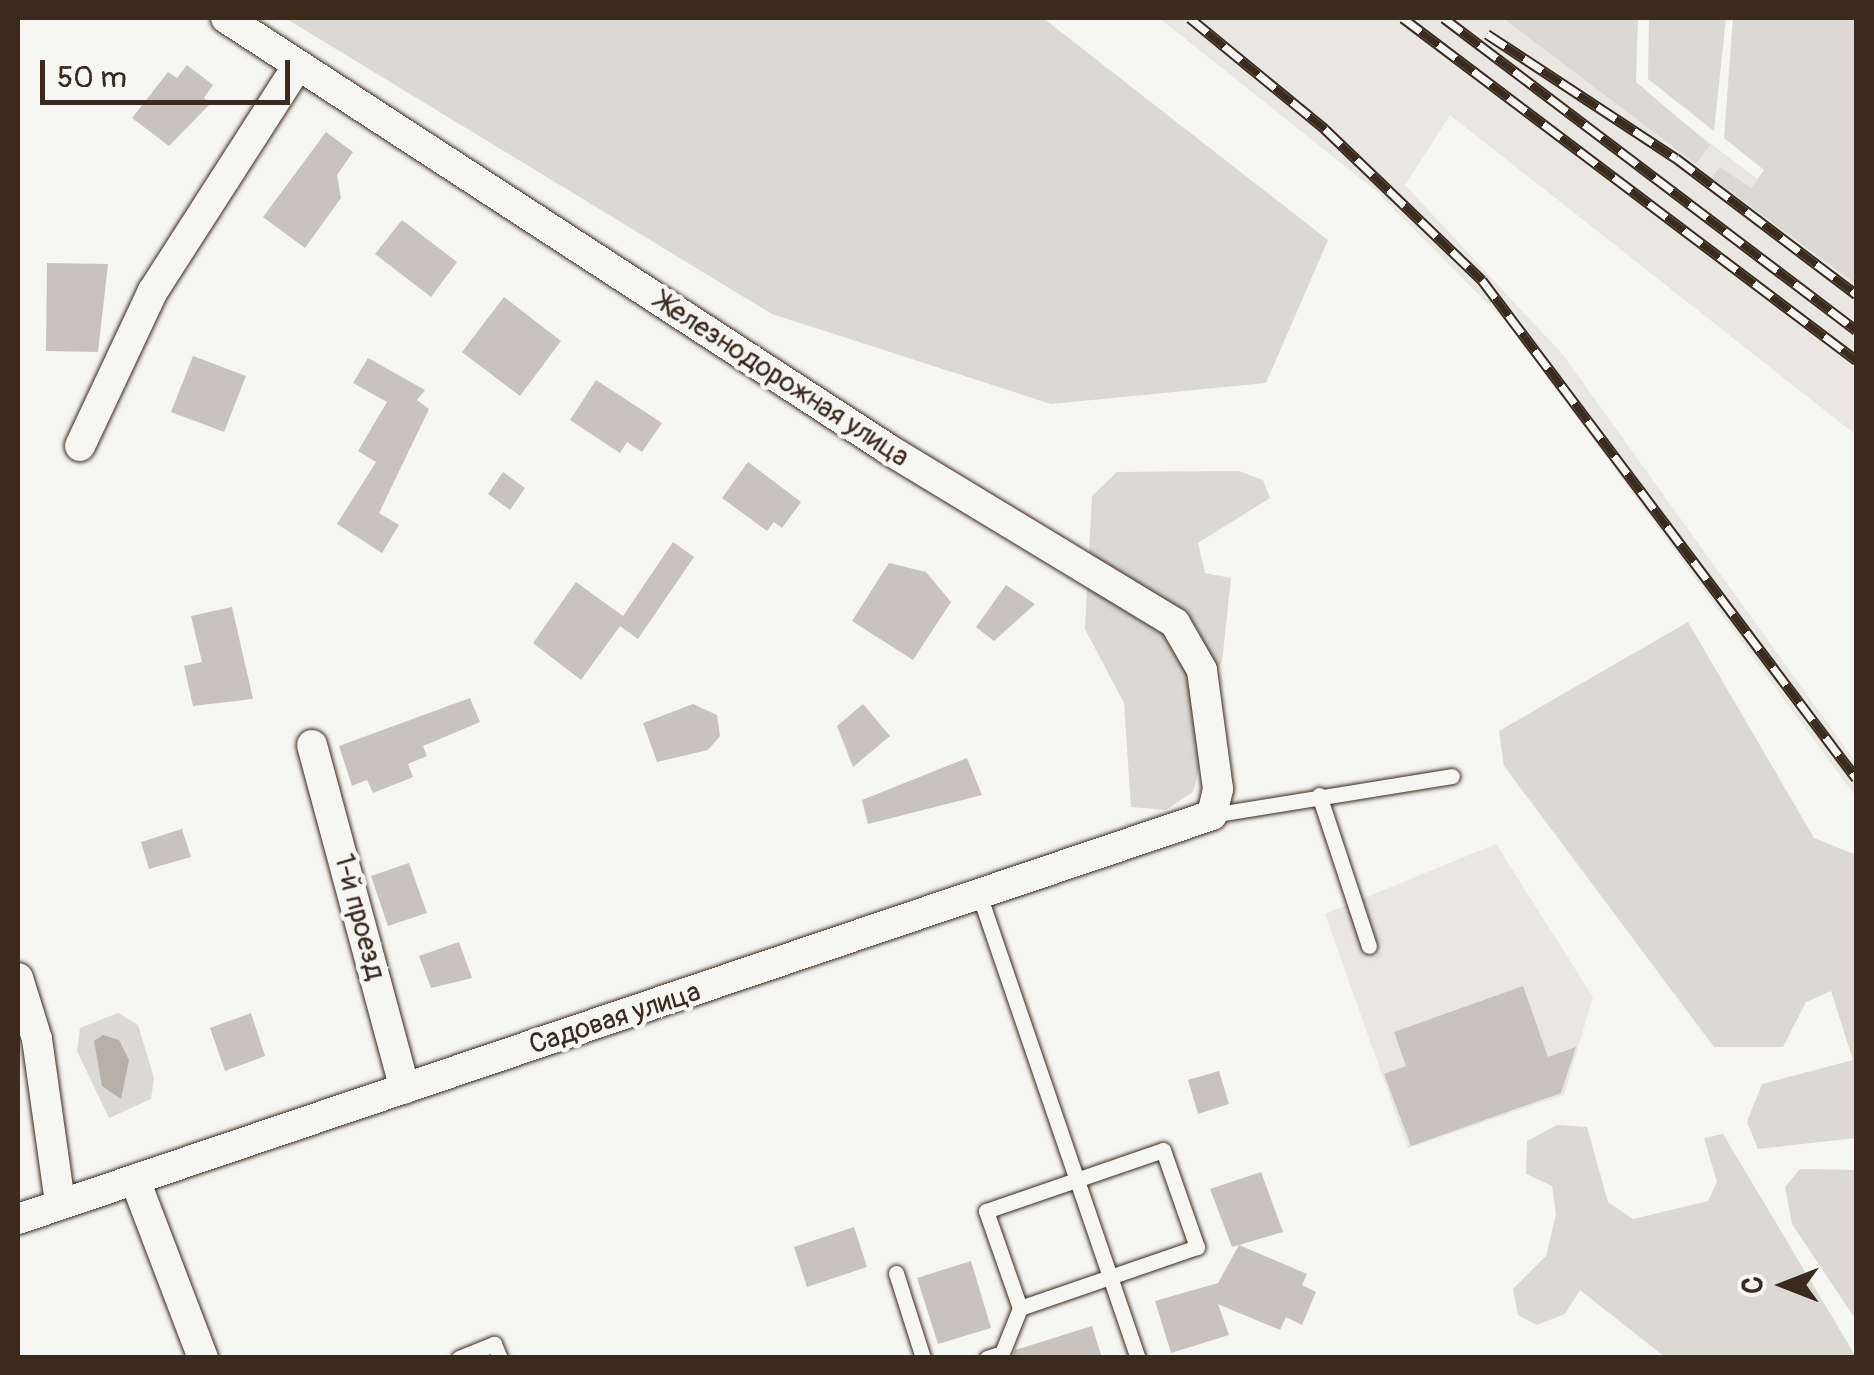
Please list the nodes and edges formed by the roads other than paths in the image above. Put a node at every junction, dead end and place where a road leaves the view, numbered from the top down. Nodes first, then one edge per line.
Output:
1 (226, 18) edge
2 (298, 66) junction
3 (80, 446) dead end
4 (312, 746) dead end
5 (1452, 776) dead end
6 (1319, 795) junction
7 (1212, 815) junction
8 (980, 897) junction
9 (1370, 946) dead end
10 (18, 978) edge
11 (406, 1089) junction
12 (136, 1180) junction
13 (1077, 1180) junction
14 (60, 1202) junction
15 (18, 1220) edge
16 (896, 1273) dead end
17 (1110, 1277) junction
18 (1020, 1308) junction
19 (203, 1358) edge
20 (459, 1358) edge
21 (500, 1358) edge
22 (923, 1358) edge
23 (988, 1358) edge
24 (1138, 1358) edge

1 - 2 street, Железнодорожная улица
2 - 3 street
2 - 7 street, Железнодорожная улица
4 - 11 street, 1-й проезд
5 - 6 lane
6 - 7 lane
6 - 9 lane
7 - 8 street, Садовая улица
8 - 11 street, Садовая улица
8 - 13 lane
10 - 14 street
11 - 12 street, Садовая улица
12 - 14 street, Садовая улица
12 - 19 street
13 - 17 lane
13 - 17 lane
13 - 18 lane
14 - 15 street, Садовая улица
16 - 22 lane
17 - 18 lane
17 - 24 lane
18 - 23 lane
20 - 21 lane

